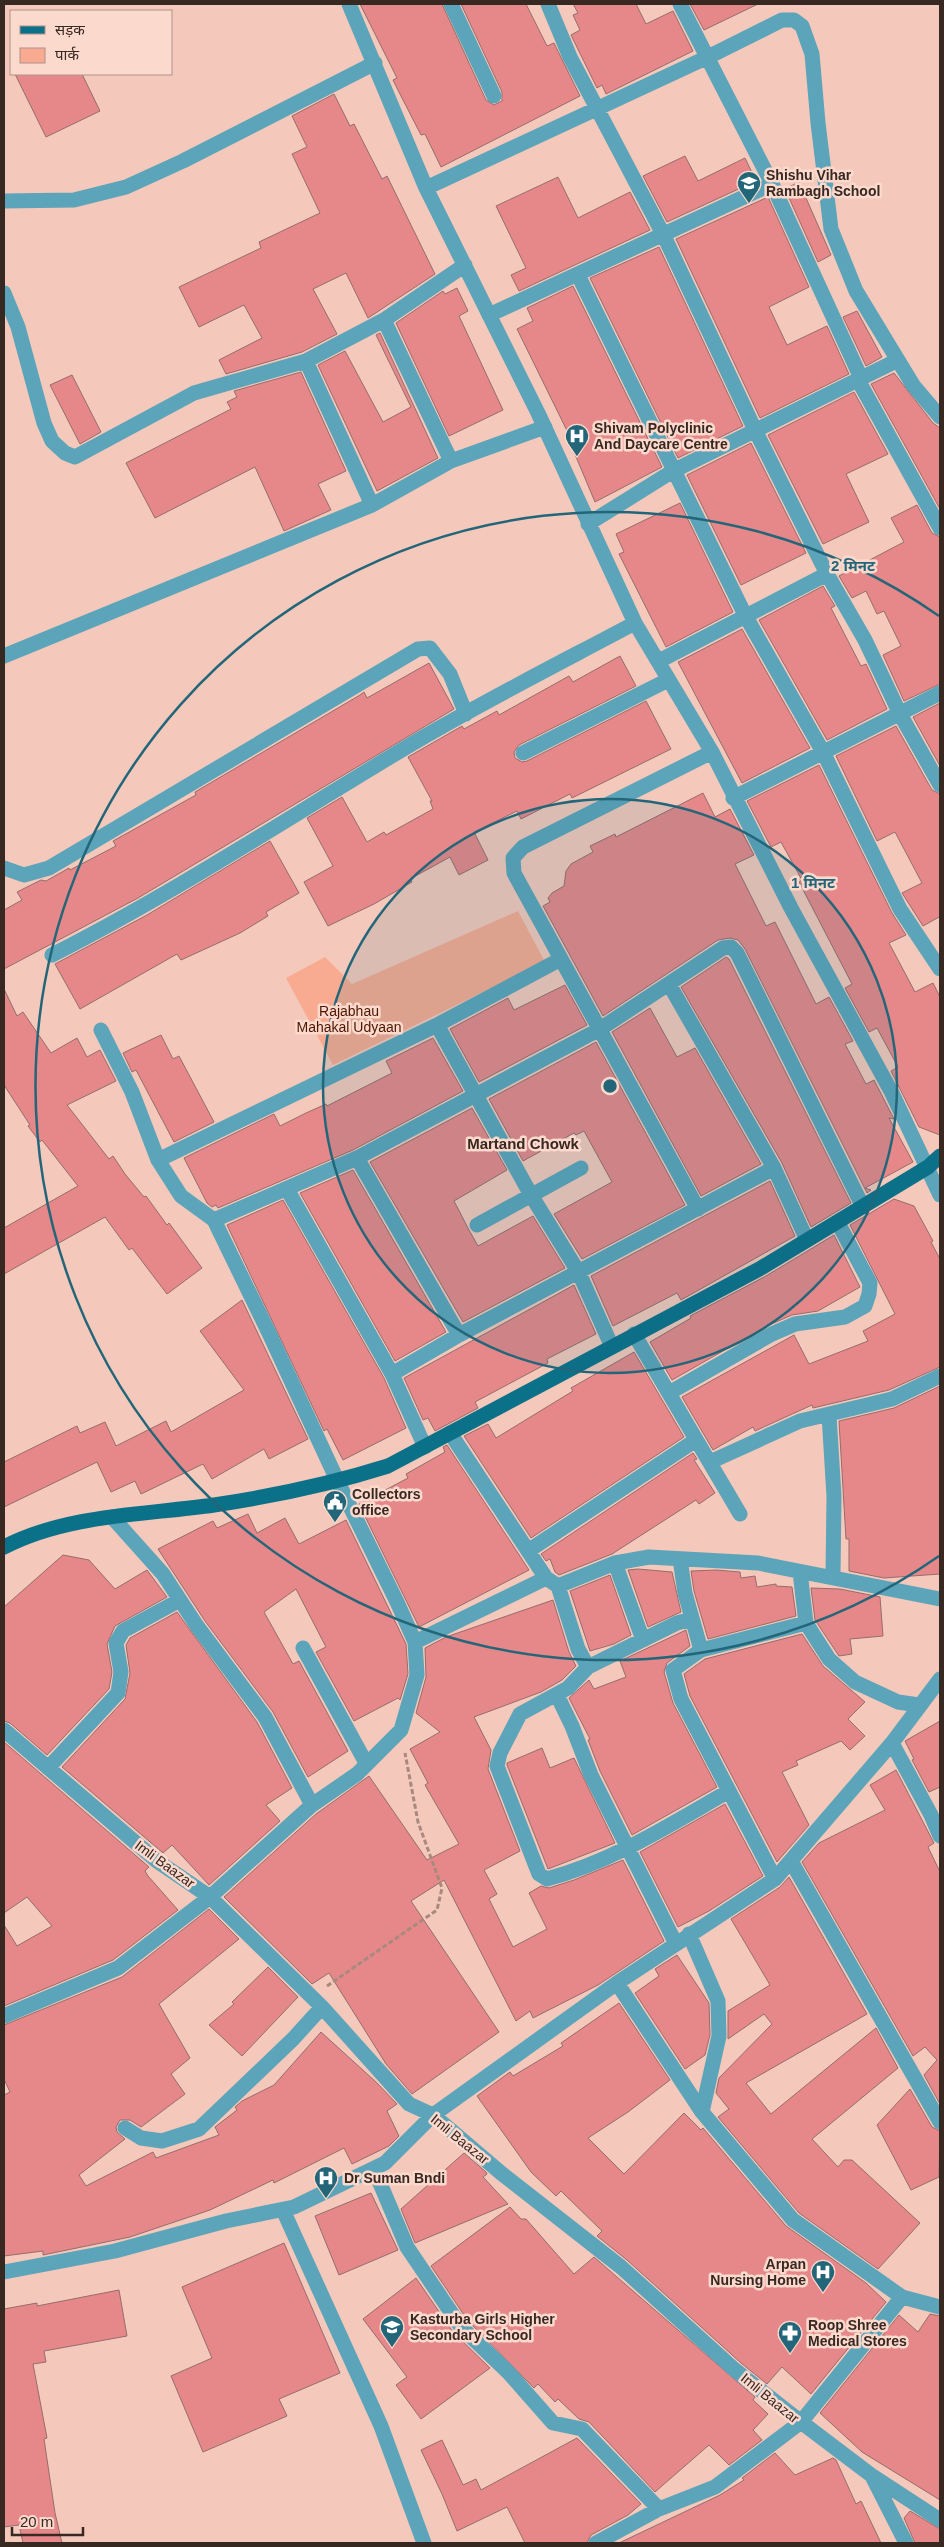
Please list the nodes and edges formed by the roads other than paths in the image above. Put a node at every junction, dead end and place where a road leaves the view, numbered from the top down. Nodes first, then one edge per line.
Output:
1 (349, 4) edge
2 (451, 4) edge
3 (548, 4) edge
4 (680, 4) edge
5 (708, 57) junction
6 (376, 63) junction
7 (494, 96) dead end
8 (598, 109) junction
9 (772, 184) junction
10 (426, 188) junction
11 (4, 201) edge
12 (664, 236) junction
13 (465, 265) junction
14 (578, 275) junction
15 (4, 293) edge
16 (489, 315) junction
17 (384, 320) junction
18 (898, 360) junction
19 (306, 361) junction
20 (860, 379) junction
21 (940, 417) edge
22 (545, 427) junction
23 (755, 430) junction
24 (451, 461) junction
25 (673, 471) junction
26 (372, 505) junction
27 (588, 524) junction
28 (940, 528) edge
29 (827, 574) junction
30 (745, 615) junction
31 (635, 623) junction
32 (4, 656) edge
33 (659, 661) junction
34 (668, 680) junction
35 (940, 693) edge
36 (466, 714) junction
37 (900, 714) junction
38 (712, 752) junction
39 (823, 752) junction
40 (523, 753) dead end
41 (940, 785) edge
42 (733, 798) junction
43 (4, 868) edge
44 (52, 955) dead end
45 (561, 958) junction
46 (940, 969) edge
47 (669, 984) junction
48 (437, 1025) junction
49 (600, 1029) junction
50 (101, 1030) dead end
51 (475, 1096) junction
52 (940, 1156) edge
53 (357, 1158) junction
54 (158, 1160) junction
55 (928, 1167) junction
56 (581, 1168) dead end
57 (774, 1168) junction
58 (287, 1189) junction
59 (940, 1195) edge
60 (531, 1196) junction
61 (863, 1207) junction
62 (698, 1209) junction
63 (214, 1220) junction
64 (838, 1222) junction
65 (477, 1225) dead end
66 (808, 1240) junction
67 (579, 1273) junction
68 (634, 1334) junction
69 (459, 1335) junction
70 (612, 1347) junction
71 (392, 1374) junction
72 (940, 1376) edge
73 (669, 1392) junction
74 (829, 1415) junction
75 (450, 1433) junction
76 (696, 1440) junction
77 (425, 1447) junction
78 (710, 1462) junction
79 (338, 1482) junction
80 (740, 1514) dead end
81 (112, 1517) junction
82 (4, 1547) edge
83 (528, 1551) junction
84 (680, 1559) junction
85 (615, 1563) junction
86 (800, 1572) junction
87 (833, 1576) junction
88 (552, 1582) junction
89 (940, 1599) edge
90 (180, 1600) junction
91 (692, 1619) junction
92 (806, 1623) junction
93 (643, 1640) junction
94 (415, 1642) junction
95 (303, 1648) dead end
96 (701, 1650) junction
97 (588, 1667) junction
98 (940, 1679) edge
99 (557, 1695) junction
100 (919, 1705) junction
101 (4, 1730) edge
102 (892, 1743) junction
103 (366, 1763) junction
104 (48, 1768) junction
105 (730, 1791) junction
106 (312, 1805) junction
107 (940, 1836) edge
108 (627, 1848) junction
109 (791, 1861) junction
110 (775, 1879) junction
111 (210, 1897) junction
112 (689, 1934) junction
113 (676, 1944) junction
114 (617, 1982) junction
115 (322, 2007) junction
116 (4, 2016) edge
117 (702, 2112) junction
118 (433, 2115) junction
119 (940, 2122) edge
120 (126, 2128) dead end
121 (374, 2169) junction
122 (283, 2210) junction
123 (4, 2272) edge
124 (902, 2297) junction
125 (940, 2307) edge
126 (801, 2422) junction
127 (871, 2475) junction
128 (659, 2509) junction
129 (940, 2520) edge
130 (424, 2543) edge
131 (596, 2543) edge
132 (906, 2543) edge

1 - 6 street
2 - 7 street
3 - 8 street
4 - 5 street
5 - 8 street
5 - 9 street
5 - 18 street
6 - 10 street
6 - 11 street
8 - 10 street
8 - 12 street
9 - 12 street
9 - 20 street
10 - 13 street
12 - 14 street
12 - 23 street
13 - 16 street
13 - 17 street
14 - 16 street
14 - 25 street
15 - 19 street
16 - 22 street
17 - 19 street
17 - 24 street
18 - 20 street
18 - 21 street
19 - 26 street
20 - 23 street
20 - 28 street
22 - 24 street
22 - 27 street
23 - 25 street
23 - 29 street
24 - 26 street
25 - 27 street
25 - 30 street
26 - 32 street
27 - 31 street
29 - 30 street
29 - 37 street
30 - 33 street
30 - 39 street
31 - 33 street
31 - 36 street
33 - 34 street
34 - 38 street
34 - 40 street
35 - 37 street
36 - 43 street
36 - 44 street
37 - 39 street
37 - 41 street
38 - 42 street
38 - 45 street
39 - 42 street
39 - 46 street
42 - 55 street
45 - 48 street
45 - 49 street
47 - 49 street
47 - 57 street
47 - 61 street
48 - 51 street
48 - 54 street
49 - 51 street
49 - 62 street
50 - 54 street
51 - 53 street
51 - 60 street
52 - 55 main road
53 - 58 street
53 - 69 street
54 - 63 street
55 - 59 street
55 - 61 main road
56 - 60 street
57 - 62 street
57 - 66 street
58 - 63 street
58 - 71 street
60 - 65 street
60 - 67 street
61 - 64 main road
62 - 67 street
63 - 79 street
64 - 66 main road
64 - 73 street
66 - 68 main road
67 - 69 street
67 - 70 street
68 - 70 main road
68 - 73 street
69 - 71 street
70 - 75 main road
71 - 77 street
72 - 74 street
73 - 76 street
74 - 78 street
74 - 87 street
75 - 77 main road
75 - 83 street
76 - 78 street
76 - 83 street
77 - 79 main road
78 - 80 street
79 - 81 main road
79 - 94 street
81 - 82 main road
81 - 90 street
83 - 88 street
84 - 85 street
84 - 86 street
84 - 91 street
85 - 88 street
85 - 93 street
86 - 87 street
86 - 92 street
87 - 89 street
88 - 94 street
88 - 97 street
90 - 104 street
90 - 106 street
91 - 93 street
91 - 96 street
92 - 96 street
92 - 100 street
93 - 97 street
94 - 103 street
95 - 103 street
96 - 105 street
97 - 99 street
98 - 100 street
99 - 108 street
99 - 108 street
100 - 102 street
101 - 104 street, Imli Baazar
102 - 107 street
102 - 109 street
103 - 106 street
104 - 111 street, Imli Baazar
105 - 108 street
105 - 110 street
106 - 111 street
108 - 113 street
109 - 110 street
109 - 119 street
110 - 112 street
111 - 115 street, Imli Baazar
111 - 116 street
112 - 113 street
112 - 117 street
113 - 114 street
114 - 117 street
114 - 118 street
115 - 118 street, Imli Baazar
115 - 120 street
117 - 124 street
118 - 121 street
118 - 126 street, Imli Baazar
121 - 122 street
121 - 128 street
122 - 123 street
122 - 130 street
124 - 125 street
124 - 126 street
126 - 127 street, Imli Baazar
126 - 128 street
127 - 129 street, Imli Baazar
127 - 132 street
128 - 131 street

